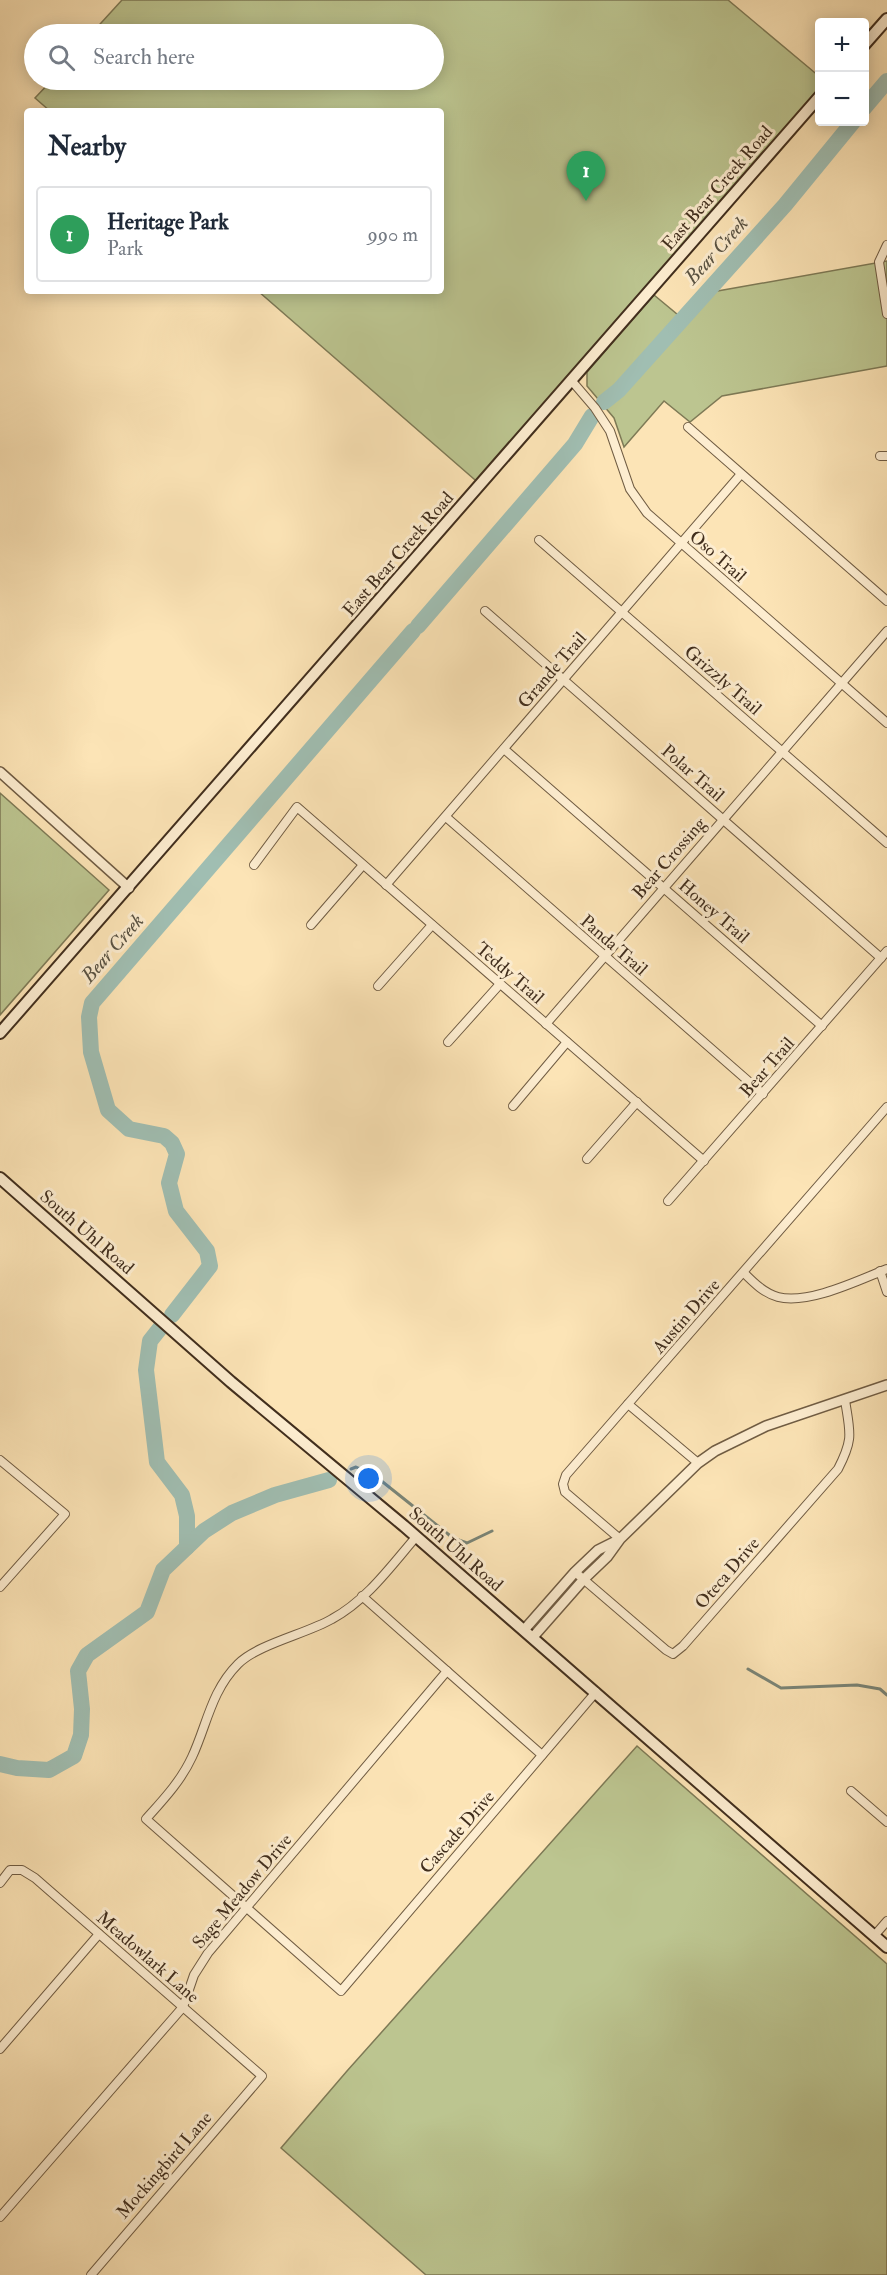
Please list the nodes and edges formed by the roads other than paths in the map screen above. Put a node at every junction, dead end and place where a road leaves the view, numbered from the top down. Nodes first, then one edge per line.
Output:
1 (887, 19) edge
2 (869, 39) edge
3 (815, 101) edge
4 (887, 245) edge
5 (887, 314) edge
6 (571, 380) junction
7 (688, 427) dead end
8 (741, 474) junction
9 (539, 540) dead end
10 (681, 543) junction
11 (887, 601) edge
12 (485, 611) dead end
13 (621, 612) junction
14 (887, 631) edge
15 (563, 680) junction
16 (841, 683) junction
17 (887, 723) edge
18 (504, 749) junction
19 (782, 751) junction
20 (0, 772) edge
21 (446, 817) junction
22 (722, 819) junction
23 (887, 843) edge
24 (254, 865) dead end
25 (363, 865) junction
26 (386, 885) junction
27 (664, 887) junction
28 (129, 888) junction
29 (432, 925) junction
30 (311, 926) dead end
31 (884, 954) edge
32 (604, 956) junction
33 (500, 984) junction
34 (378, 986) dead end
35 (546, 1024) junction
36 (822, 1026) junction
37 (0, 1033) edge
38 (448, 1042) dead end
39 (567, 1042) junction
40 (763, 1094) junction
41 (637, 1102) junction
42 (513, 1106) dead end
43 (887, 1107) edge
44 (587, 1159) dead end
45 (704, 1161) junction
46 (1, 1181) edge
47 (668, 1202) dead end
48 (883, 1270) edge
49 (744, 1273) junction
50 (887, 1292) edge
51 (887, 1385) edge
52 (845, 1400) junction
53 (628, 1404) junction
54 (0, 1460) edge
55 (698, 1463) junction
56 (416, 1537) junction
57 (620, 1539) junction
58 (575, 1572) junction
59 (584, 1579) junction
60 (0, 1587) edge
61 (362, 1596) junction
62 (528, 1634) junction
63 (447, 1671) junction
64 (596, 1692) junction
65 (542, 1755) junction
66 (851, 1791) dead end
67 (887, 1822) edge
68 (0, 1882) edge
69 (246, 1907) junction
70 (887, 1921) edge
71 (99, 1934) junction
72 (874, 1936) junction
73 (887, 1947) edge
74 (183, 2007) junction
75 (0, 2049) edge
76 (262, 2076) joint
77 (0, 2217) edge
78 (91, 2275) edge

1 - 2 main road
3 - 6 main road, East Bear Creek Road
4 - 5 street
6 - 10 street, Oso Trail
6 - 28 main road, East Bear Creek Road
7 - 8 street
8 - 10 street, Grande Trail
8 - 11 street
9 - 13 street, Grizzly Trail
10 - 13 street, Grande Trail
10 - 16 street, Oso Trail
12 - 15 street, Polar Trail
13 - 15 street, Grande Trail
13 - 19 street, Grizzly Trail
14 - 16 street, Bear Crossing
15 - 18 street, Grande Trail
15 - 22 street, Polar Trail
16 - 17 street, Oso Trail
16 - 19 street, Bear Crossing
18 - 21 street, Grande Trail
18 - 27 street, Honey Trail
19 - 22 street, Bear Crossing
19 - 23 street, Grizzly Trail
20 - 28 street
21 - 26 street, Grande Trail
21 - 32 street, Panda Trail
22 - 27 street, Bear Crossing
22 - 31 street, Polar Trail
24 - 25 street, Teddy Trail
25 - 26 street, Teddy Trail
25 - 30 street
26 - 29 street, Teddy Trail
27 - 32 street, Bear Crossing
27 - 36 street, Honey Trail
28 - 37 main road, East Bear Creek Road
29 - 33 street, Teddy Trail
29 - 34 street
31 - 36 street, Bear Trail
32 - 35 street, Bear Crossing
32 - 40 street, Panda Trail
33 - 35 street, Teddy Trail
33 - 38 street
35 - 39 street, Teddy Trail
36 - 40 street, Bear Trail
39 - 41 street, Teddy Trail
39 - 42 street
40 - 45 street, Bear Trail
41 - 44 street
41 - 45 street, Teddy Trail
43 - 49 street, Austin Drive
45 - 47 street, Bear Trail
46 - 56 main road, South Uhl Road
48 - 49 street
48 - 50 street
49 - 53 street, Austin Drive
51 - 52 street
52 - 55 street
52 - 59 street, Oteca Drive
53 - 55 street
53 - 57 street, Austin Drive
54 - 60 street
55 - 57 street
56 - 61 street
56 - 62 main road, South Uhl Road
57 - 58 street
57 - 59 street
58 - 59 street, Oteca Drive
58 - 62 street
59 - 62 street
61 - 63 street
61 - 69 street
62 - 64 main road, South Uhl Road
63 - 65 street
63 - 69 street, Sage Meadow Drive
64 - 65 street, Cascade Drive
64 - 72 main road, South Uhl Road
65 - 69 street, Cascade Drive
66 - 67 street
68 - 71 street, Meadowlark Lane
69 - 74 street, Sage Meadow Drive
70 - 72 street
71 - 74 street, Meadowlark Lane
71 - 75 street
72 - 73 main road, South Uhl Road
74 - 76 street, Meadowlark Lane
74 - 77 street, Sage Meadow Drive
76 - 78 street, Mockingbird Lane

